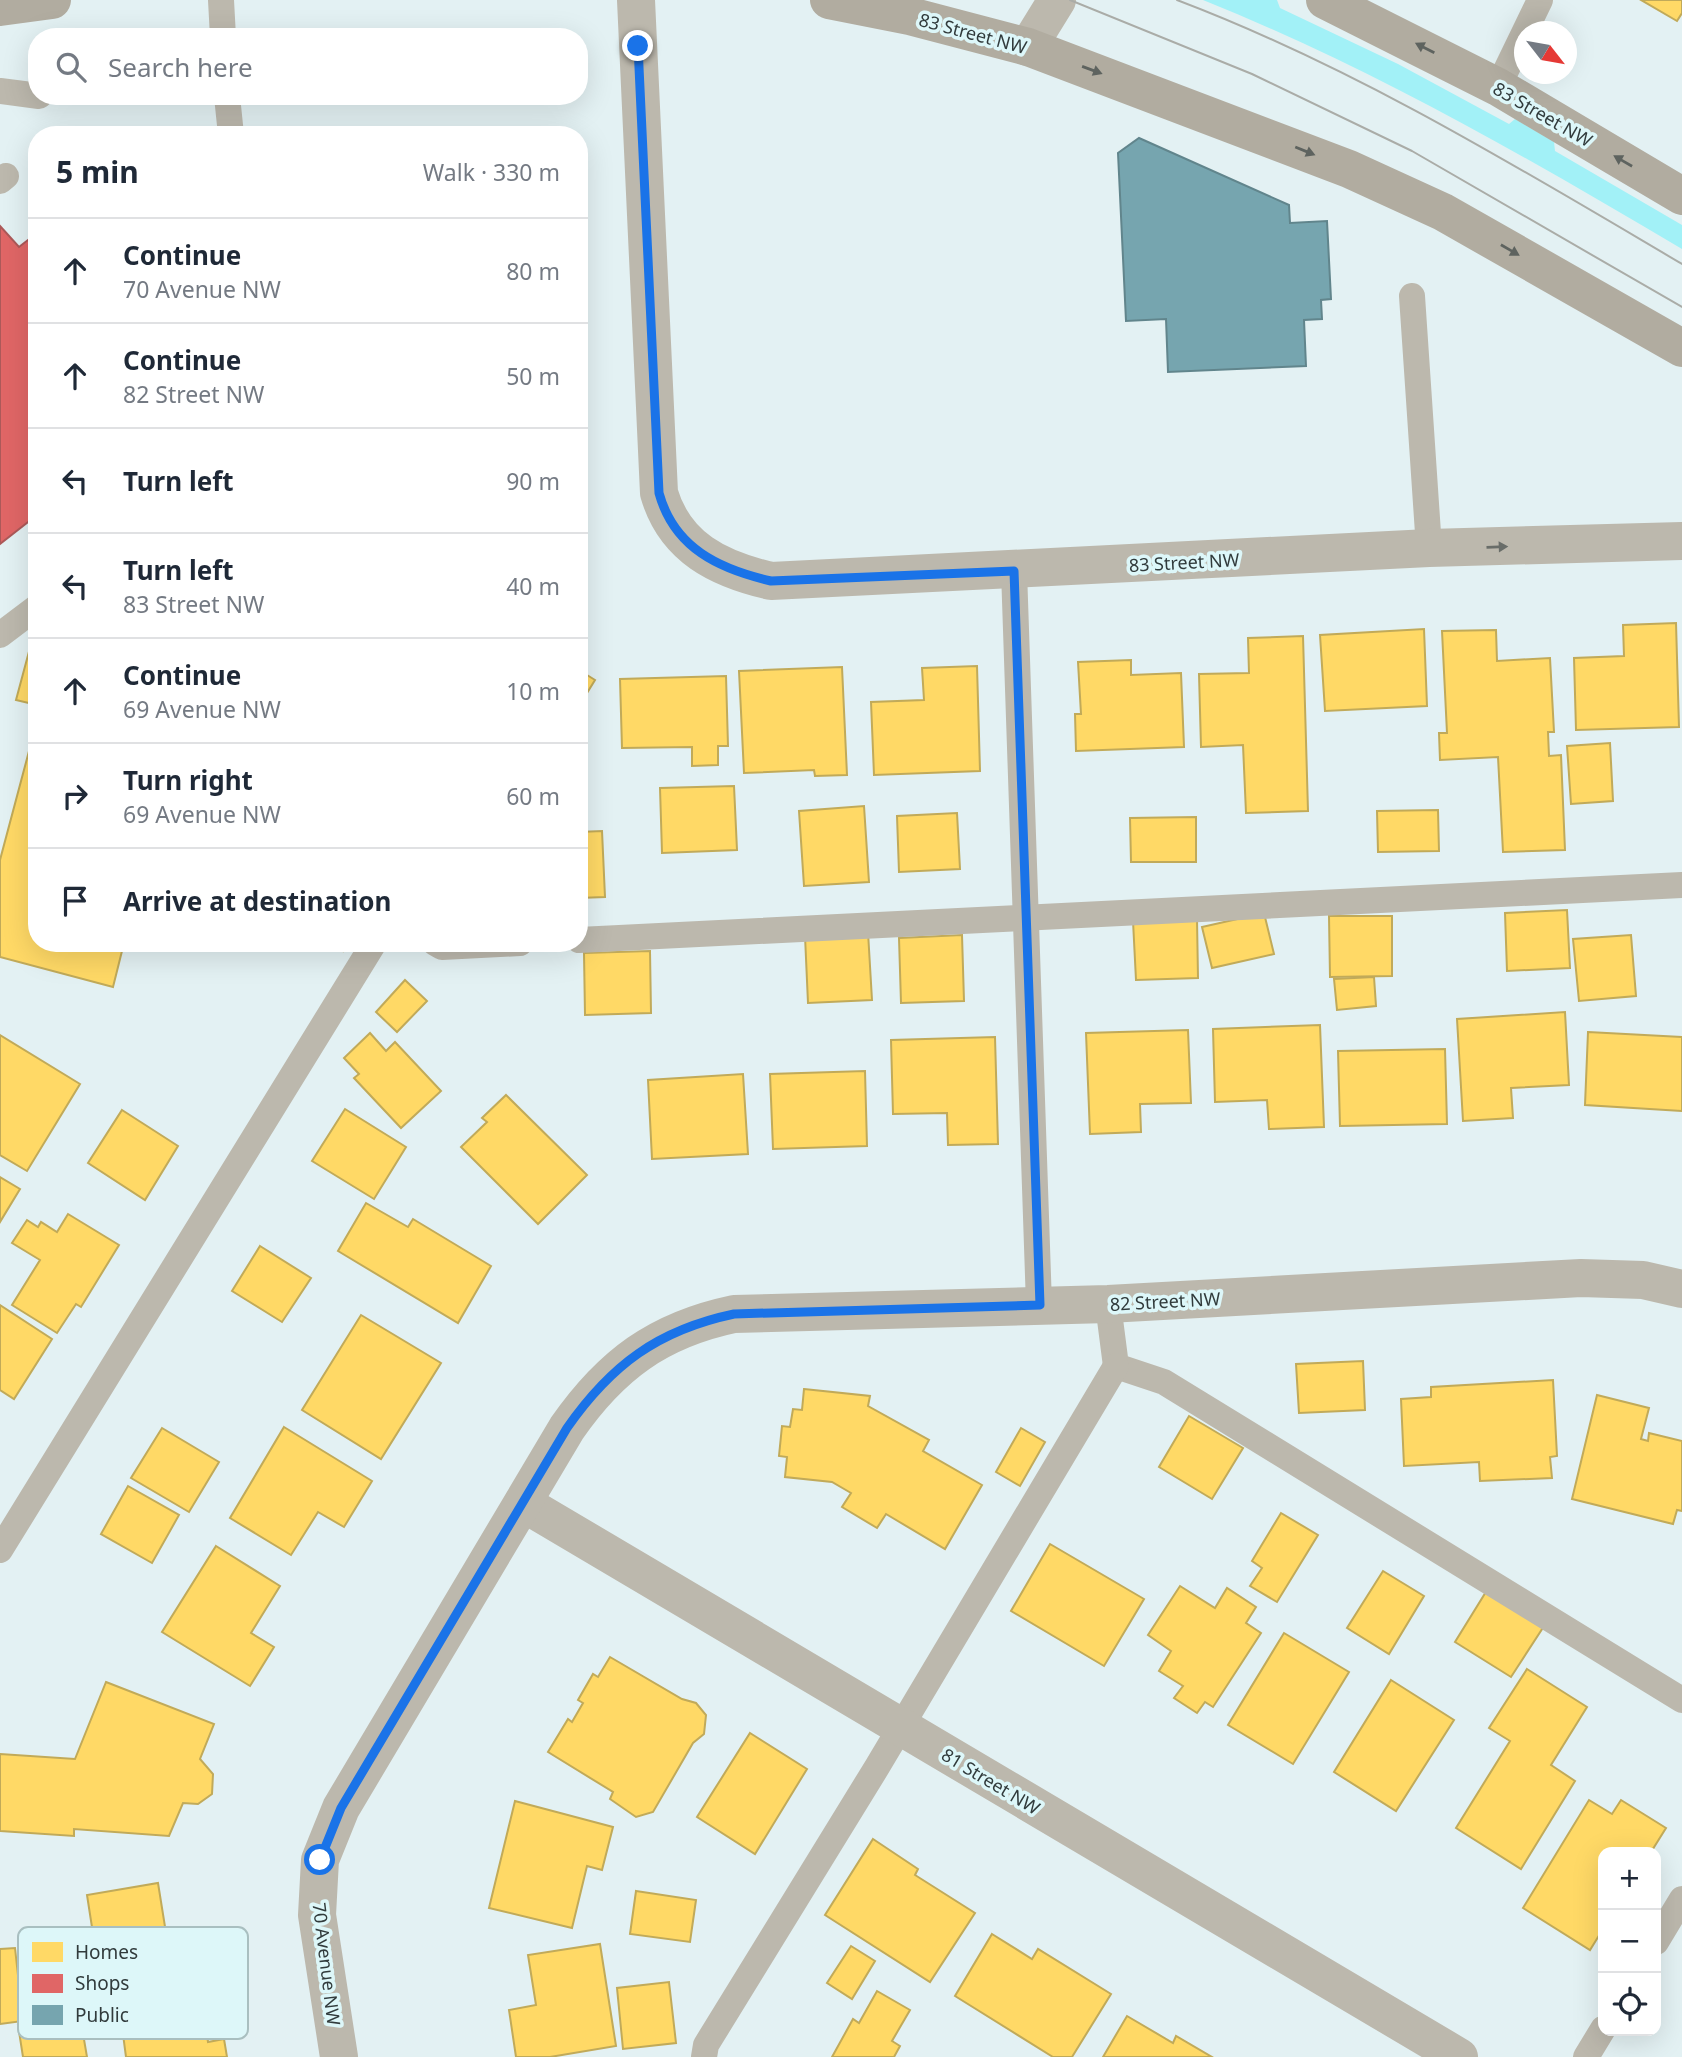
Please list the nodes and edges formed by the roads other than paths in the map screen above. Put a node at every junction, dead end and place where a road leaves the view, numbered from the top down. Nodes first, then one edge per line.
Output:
1 (52, 0) edge
2 (220, 0) edge
3 (636, 0) edge
4 (829, 0) edge
5 (1057, 0) edge
6 (1325, 0) edge
7 (1540, 0) edge
8 (0, 7) edge
9 (222, 28) edge
10 (1028, 47) junction
11 (1497, 87) junction
12 (0, 92) edge
13 (28, 95) edge
14 (228, 105) edge
15 (229, 126) edge
16 (1682, 195) edge
17 (1412, 296) dead end
18 (1682, 348) edge
19 (1682, 541) edge
20 (1429, 548) junction
21 (1014, 571) junction
22 (28, 614) edge
23 (0, 635) edge
24 (1682, 885) edge
25 (1027, 919) junction
26 (588, 940) edge
27 (368, 952) edge
28 (1682, 1289) edge
29 (1108, 1304) junction
30 (1040, 1305) junction
31 (652, 1343) joint
32 (1116, 1366) junction
33 (523, 1503) junction
34 (0, 1550) edge
35 (1682, 1700) edge
36 (901, 1728) junction
37 (1682, 1899) edge
38 (1661, 1934) edge
39 (1599, 2036) edge
40 (339, 2057) edge
41 (704, 2057) edge
42 (1459, 2057) edge
43 (1586, 2057) edge

1 - 8 main road
2 - 9 lane
3 - 21 street, 83 Street NW
4 - 10 main road, 83 Street NW
5 - 10 street
11 -> 6 main road, 83 Street NW
7 - 11 lane
10 -> 18 main road, 83 Street NW
16 -> 11 main road, 83 Street NW
12 - 13 lane
14 - 15 lane
17 - 20 lane
20 -> 19 street, 83 Street NW
20 - 21 street, 83 Street NW
21 - 25 lane
22 - 23 lane
24 - 25 lane
25 - 26 lane
25 - 30 lane
27 - 34 lane
28 - 29 street, 82 Street NW
29 - 30 street, 82 Street NW
29 - 32 lane
30 - 31 street, 82 Street NW
31 - 33 street, 70 Avenue NW
32 - 35 lane
32 - 36 lane
33 - 36 street, 81 Street NW
33 - 40 street, 70 Avenue NW
36 - 41 lane
36 - 42 street, 81 Street NW
37 - 38 lane
39 - 43 lane

